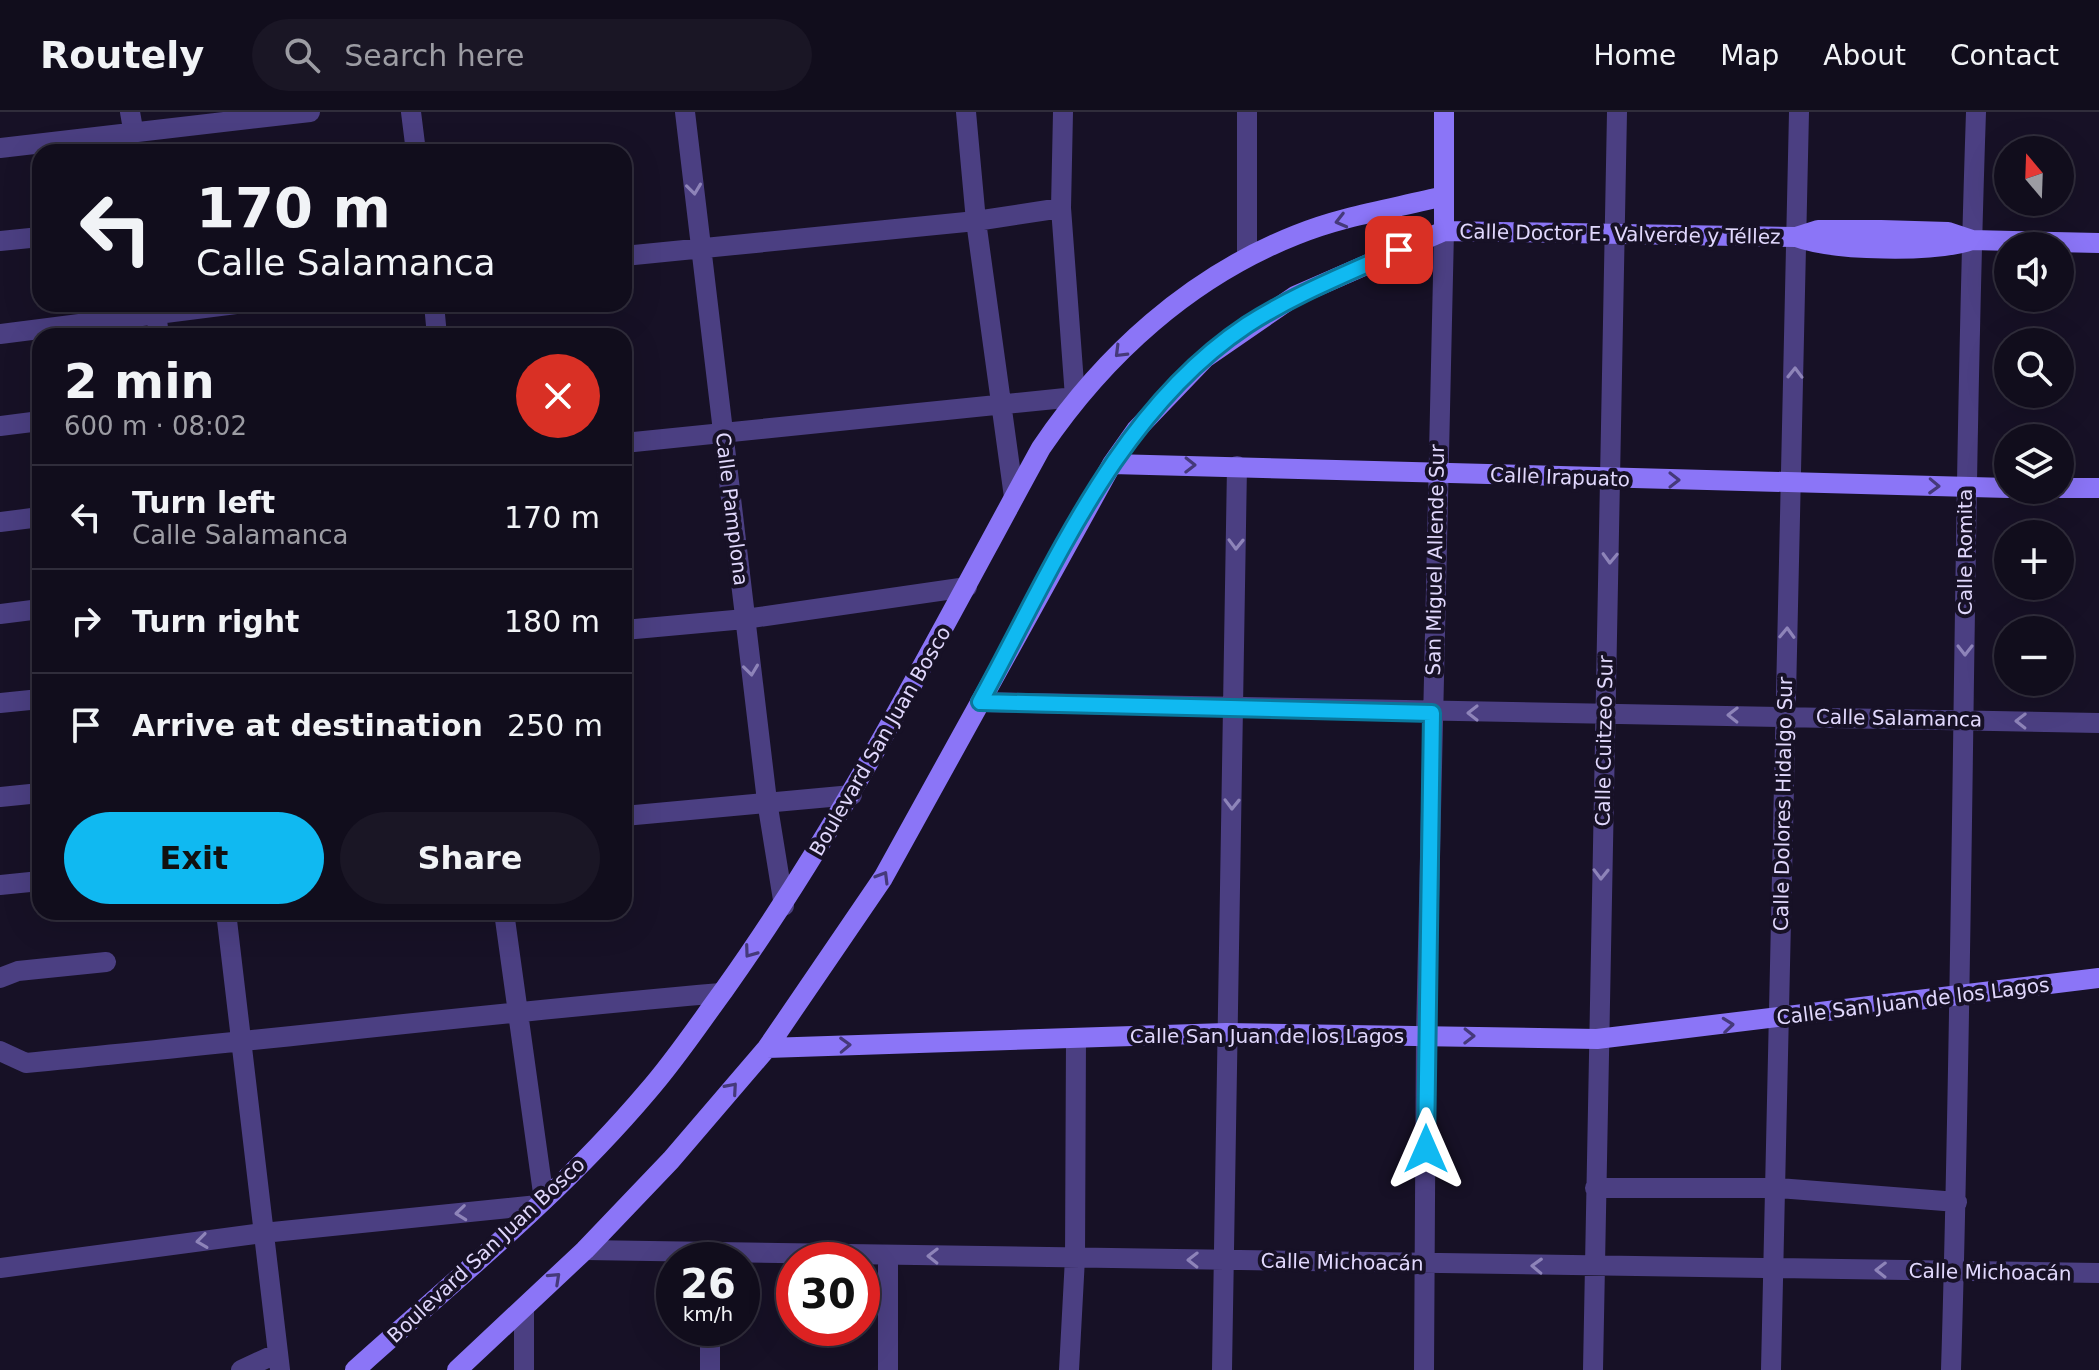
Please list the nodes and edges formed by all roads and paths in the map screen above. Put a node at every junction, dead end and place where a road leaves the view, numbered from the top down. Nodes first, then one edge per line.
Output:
1 (130, 112) edge
2 (310, 112) edge
3 (411, 112) edge
4 (685, 112) edge
5 (966, 112) edge
6 (1063, 112) edge
7 (1247, 112) edge
8 (1444, 112) edge
9 (1617, 112) edge
10 (1799, 112) edge
11 (1976, 112) edge
12 (136, 142) edge
13 (91, 144) edge
14 (415, 144) edge
15 (32, 147) edge
16 (0, 148) edge
17 (1444, 196) junction
18 (1061, 208) junction
19 (976, 221) junction
20 (1444, 231) junction
21 (1617, 236) junction
22 (1796, 237) junction
23 (32, 238) edge
24 (1972, 240) junction
25 (0, 241) edge
26 (2099, 243) edge
27 (702, 248) junction
28 (632, 255) edge
29 (1247, 257) junction
30 (137, 312) edge
31 (37, 328) edge
32 (32, 329) edge
33 (0, 334) edge
34 (1075, 397) junction
35 (999, 404) junction
36 (32, 422) edge
37 (0, 426) edge
38 (722, 432) junction
39 (632, 442) edge
40 (1112, 464) junction
41 (1237, 466) junction
42 (1437, 472) junction
43 (1612, 480) junction
44 (1793, 481) junction
45 (1966, 488) junction
46 (1994, 488) edge
47 (2074, 488) edge
48 (2099, 488) edge
49 (1014, 497) junction
50 (32, 518) edge
51 (0, 522) edge
52 (967, 587) junction
53 (32, 610) edge
54 (0, 614) edge
55 (745, 619) junction
56 (632, 629) edge
57 (32, 700) edge
58 (980, 702) junction
59 (0, 703) edge
60 (1235, 710) junction
61 (1432, 713) junction
62 (1605, 713) junction
63 (1784, 716) junction
64 (1965, 720) junction
65 (2099, 723) edge
66 (32, 794) edge
67 (852, 795) junction
68 (0, 797) edge
69 (767, 801) junction
70 (632, 815) edge
71 (32, 882) edge
72 (0, 885) edge
73 (784, 906) junction
74 (227, 920) edge
75 (505, 920) edge
76 (106, 962) dead end
77 (0, 978) edge
78 (2099, 978) edge
79 (721, 993) junction
80 (1958, 993) junction
81 (515, 1011) junction
82 (1779, 1019) junction
83 (1226, 1033) junction
84 (1426, 1035) junction
85 (1076, 1038) junction
86 (1597, 1039) junction
87 (240, 1043) junction
88 (767, 1048) junction
89 (2, 1053) edge
90 (1595, 1188) junction
91 (1778, 1188) junction
92 (1957, 1202) junction
93 (541, 1203) junction
94 (263, 1233) junction
95 (585, 1250) junction
96 (656, 1253) edge
97 (760, 1255) edge
98 (888, 1256) junction
99 (1075, 1258) junction
100 (1224, 1260) junction
101 (1426, 1263) junction
102 (0, 1268) edge
103 (1595, 1268) junction
104 (1774, 1268) junction
105 (1954, 1272) junction
106 (2099, 1273) edge
107 (524, 1308) junction
108 (710, 1346) edge
109 (279, 1362) edge
110 (241, 1370) edge
111 (355, 1370) edge
112 (457, 1370) edge
113 (524, 1370) edge
114 (710, 1370) edge
115 (888, 1370) edge
116 (1069, 1370) edge
117 (1222, 1370) edge
118 (1424, 1370) edge
119 (1593, 1370) edge
120 (1771, 1370) edge
121 (1951, 1370) edge

1 - 12 street
2 - 12 street
3 - 14 street
4 -> 27 street, Calle Pamplona
5 - 19 street
6 - 18 street
7 - 29 street
8 - 17 street
9 - 21 street, Calle Cuitzeo Sur
10 - 22 street, Calle Dolores Hidalgo Sur
11 - 24 street, Calle Romita
12 - 13 street
15 - 16 street
17 - 20 street
17 -> 29 street, Boulevard San Juan Bosco
18 - 19 street
18 - 34 street
19 - 27 street
19 - 35 street
20 - 21 street, Calle Doctor E. Valverde y Téllez
20 - 40 street
20 - 42 street, San Miguel Allende Sur
21 - 22 street, Calle Doctor E. Valverde y Téllez
21 - 43 street, Calle Cuitzeo Sur
22 - 24 street, Calle Doctor E. Valverde y Téllez
44 -> 22 street, Calle Dolores Hidalgo Sur
23 - 25 street
24 - 26 street, Calle Doctor E. Valverde y Téllez
24 - 45 street, Calle Romita
27 - 28 street
27 - 38 street, Calle Pamplona
29 -> 34 street, Boulevard San Juan Bosco
30 - 31 street
32 - 33 street
34 - 35 street
34 - 49 street, Boulevard San Juan Bosco
35 - 38 street
35 - 49 street
36 - 37 street
38 - 39 street
38 - 55 street, Calle Pamplona
40 -> 41 street, Calle Irapuato
40 - 58 street
41 - 42 street, Calle Irapuato
41 -> 60 street
42 - 43 street, Calle Irapuato
42 - 61 street, San Miguel Allende Sur
43 -> 44 street, Calle Irapuato
43 -> 62 street, Calle Cuitzeo Sur
44 -> 45 street, Calle Irapuato
63 -> 44 street, Calle Dolores Hidalgo Sur
45 - 46 street, Calle Irapuato
45 -> 64 street, Calle Romita
47 - 48 street
49 - 52 street, Boulevard San Juan Bosco
50 - 51 street
52 - 55 street
52 - 67 street, Boulevard San Juan Bosco
53 - 54 street
55 - 56 street
55 -> 69 street, Calle Pamplona
57 - 59 street
58 - 60 street, Calle Salamanca
88 -> 58 street
60 - 61 street, Calle Salamanca
60 -> 83 street
62 -> 61 street, Calle Salamanca
61 - 84 street, San Miguel Allende Sur
63 -> 62 street, Calle Salamanca
62 -> 86 street, Calle Cuitzeo Sur
63 - 64 street, Calle Salamanca
63 - 82 street, Calle Dolores Hidalgo Sur
65 -> 64 street, Calle Salamanca
64 - 80 street, Calle Romita
66 - 68 street
67 - 69 street
67 - 73 street, Boulevard San Juan Bosco
69 - 70 street
69 - 73 street, Calle Pamplona
71 - 72 street
73 -> 79 street, Boulevard San Juan Bosco
74 - 87 street
75 - 81 street
76 - 77 street
78 - 80 street, Calle San Juan de los Lagos
79 - 81 street
79 - 93 street, Boulevard San Juan Bosco
80 - 82 street, Calle San Juan de los Lagos
80 - 92 street, Calle Romita
81 - 87 street
81 - 93 street
86 -> 82 street, Calle San Juan de los Lagos
82 - 91 street, Calle Dolores Hidalgo Sur
83 - 84 street, Calle San Juan de los Lagos
83 - 85 street, Calle San Juan de los Lagos
83 - 100 street
84 -> 86 street, Calle San Juan de los Lagos
84 - 101 street, San Miguel Allende Sur
88 -> 85 street, Calle San Juan de los Lagos
85 - 99 street
86 - 90 street, Calle Cuitzeo Sur
87 - 89 street
87 - 94 street
95 -> 88 street
90 - 91 street
90 - 103 street, Calle Cuitzeo Sur
91 - 92 street
91 - 104 street, Calle Dolores Hidalgo Sur
92 - 105 street, Calle Romita
93 -> 94 street
93 - 111 street, Boulevard San Juan Bosco
94 -> 102 street
94 - 109 street
95 - 96 street, Calle Michoacán
107 -> 95 street
97 - 98 street, Calle Michoacán
99 -> 98 street, Calle Michoacán
98 - 115 street
100 -> 99 street, Calle Michoacán
99 - 116 street
100 - 101 street, Calle Michoacán
100 - 117 street
103 -> 101 street, Calle Michoacán
101 - 118 street, San Miguel Allende Sur
103 - 104 street, Calle Michoacán
103 - 119 street, Calle Cuitzeo Sur
105 -> 104 street, Calle Michoacán
104 - 120 street, Calle Dolores Hidalgo Sur
105 - 106 street, Calle Michoacán
105 - 121 street, Calle Romita
107 - 112 street
107 - 113 street
108 - 114 street
109 - 110 street

